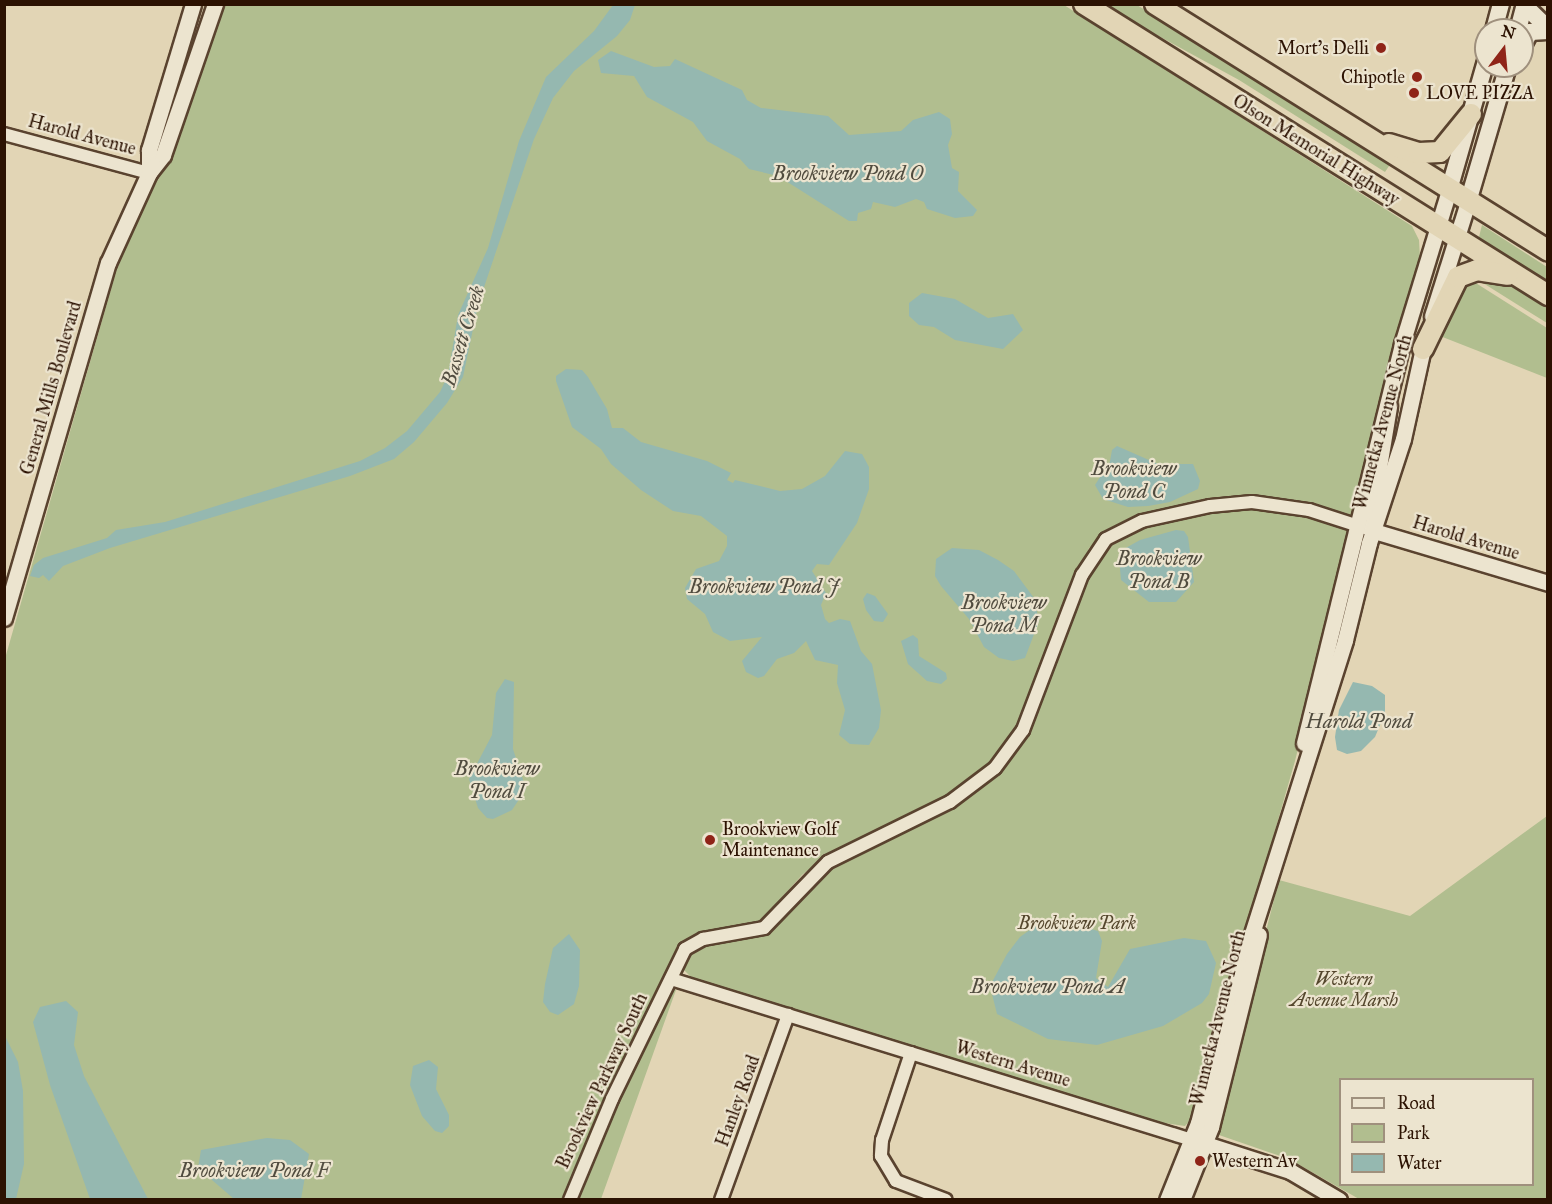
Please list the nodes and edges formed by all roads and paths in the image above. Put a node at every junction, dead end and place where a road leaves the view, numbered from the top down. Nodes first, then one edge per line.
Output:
1 (193, 4) edge
2 (215, 4) edge
3 (1084, 4) edge
4 (1155, 4) edge
5 (1525, 5) edge
6 (1548, 30) edge
7 (1482, 78) edge
8 (1504, 78) edge
9 (1513, 78) edge
10 (1472, 114) junction
11 (1493, 117) junction
12 (4, 134) edge
13 (1366, 138) junction
14 (150, 173) junction
15 (1449, 190) junction
16 (1468, 202) junction
17 (1437, 225) junction
18 (1455, 236) junction
19 (1548, 251) edge
20 (1521, 278) junction
21 (1548, 295) edge
22 (1423, 348) junction
23 (1390, 391) junction
24 (1358, 525) junction
25 (1374, 531) junction
26 (1548, 583) edge
27 (4, 618) edge
28 (1296, 788) junction
29 (671, 979) junction
30 (788, 1015) junction
31 (911, 1053) junction
32 (1198, 1142) junction
33 (570, 1200) edge
34 (721, 1200) edge
35 (946, 1200) edge
36 (1167, 1200) edge
37 (1182, 1200) edge
38 (1339, 1200) edge

1 - 14 street, General Mills Boulevard
2 - 14 street, General Mills Boulevard
3 - 17 highway, Olson Memorial Highway
4 - 13 highway, Olson Memorial Highway
5 - 6 main road
7 - 10 main road, Winnetka Avenue North
8 - 11 main road, Winnetka Avenue North
9 - 11 main road
10 - 13 highway
10 - 15 main road, Winnetka Avenue North
11 - 16 main road, Winnetka Avenue North
12 - 14 street, Harold Avenue
13 - 15 highway, Olson Memorial Highway
14 - 27 street, General Mills Boulevard
15 - 16 highway, Olson Memorial Highway
15 - 17 street, Winnetka Avenue North
16 - 18 street, Winnetka Avenue North
16 - 19 highway, Olson Memorial Highway
17 - 18 highway, Olson Memorial Highway
17 - 23 street, Winnetka Avenue North
18 - 20 highway, Olson Memorial Highway
18 - 22 street, Winnetka Avenue North
20 - 21 highway, Olson Memorial Highway
20 - 22 highway
22 - 25 street, Winnetka Avenue North
23 - 24 street, Winnetka Avenue North
23 - 25 street
24 - 25 street, Brookview Parkway South
24 - 28 street, Winnetka Avenue North
24 - 29 street, Brookview Parkway South
25 - 26 street, Harold Avenue
25 - 28 street, Winnetka Avenue North
28 - 32 street, Winnetka Avenue North
29 - 30 street, Western Avenue
29 - 33 street, Brookview Parkway South
30 - 31 street, Western Avenue
30 - 34 street, Hanley Road
31 - 32 street, Western Avenue
31 - 35 street
32 - 36 street
32 - 37 street
32 - 38 street, Western Avenue

